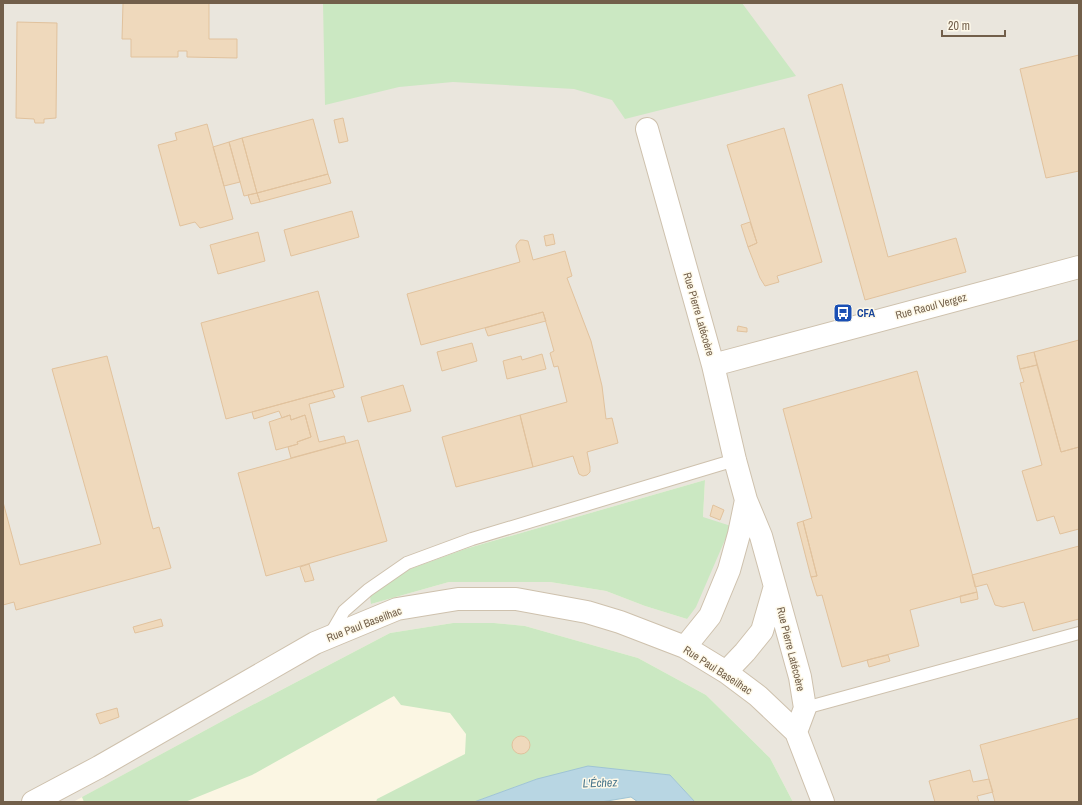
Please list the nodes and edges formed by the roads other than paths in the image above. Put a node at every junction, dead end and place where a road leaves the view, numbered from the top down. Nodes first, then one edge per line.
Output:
1 (647, 129) dead end
2 (1079, 267) edge
3 (713, 365) junction
4 (735, 460) junction
5 (746, 500) junction
6 (775, 586) junction
7 (1079, 633) edge
8 (328, 638) junction
9 (685, 647) junction
10 (726, 672) junction
11 (805, 708) junction
12 (796, 732) junction
13 (33, 802) edge
14 (823, 802) edge

1 - 3 street, Rue Pierre Latécoère
2 - 3 street, Rue Raoul Vergez
3 - 4 street, Rue Pierre Latécoère
4 - 5 street, Rue Pierre Latécoère
4 - 8 lane
5 - 6 street, Rue Pierre Latécoère
5 - 9 street, Rue Pierre Latécoère
6 - 10 street, Rue Pierre Latécoère
6 - 11 street, Rue Pierre Latécoère
7 - 11 lane
8 - 9 street, Rue Paul Baseilhac
8 - 13 street, Rue Paul Baseilhac
9 - 10 street, Rue Paul Baseilhac
10 - 12 street, Rue Paul Baseilhac
11 - 12 street, Rue Pierre Latécoère
12 - 14 street

